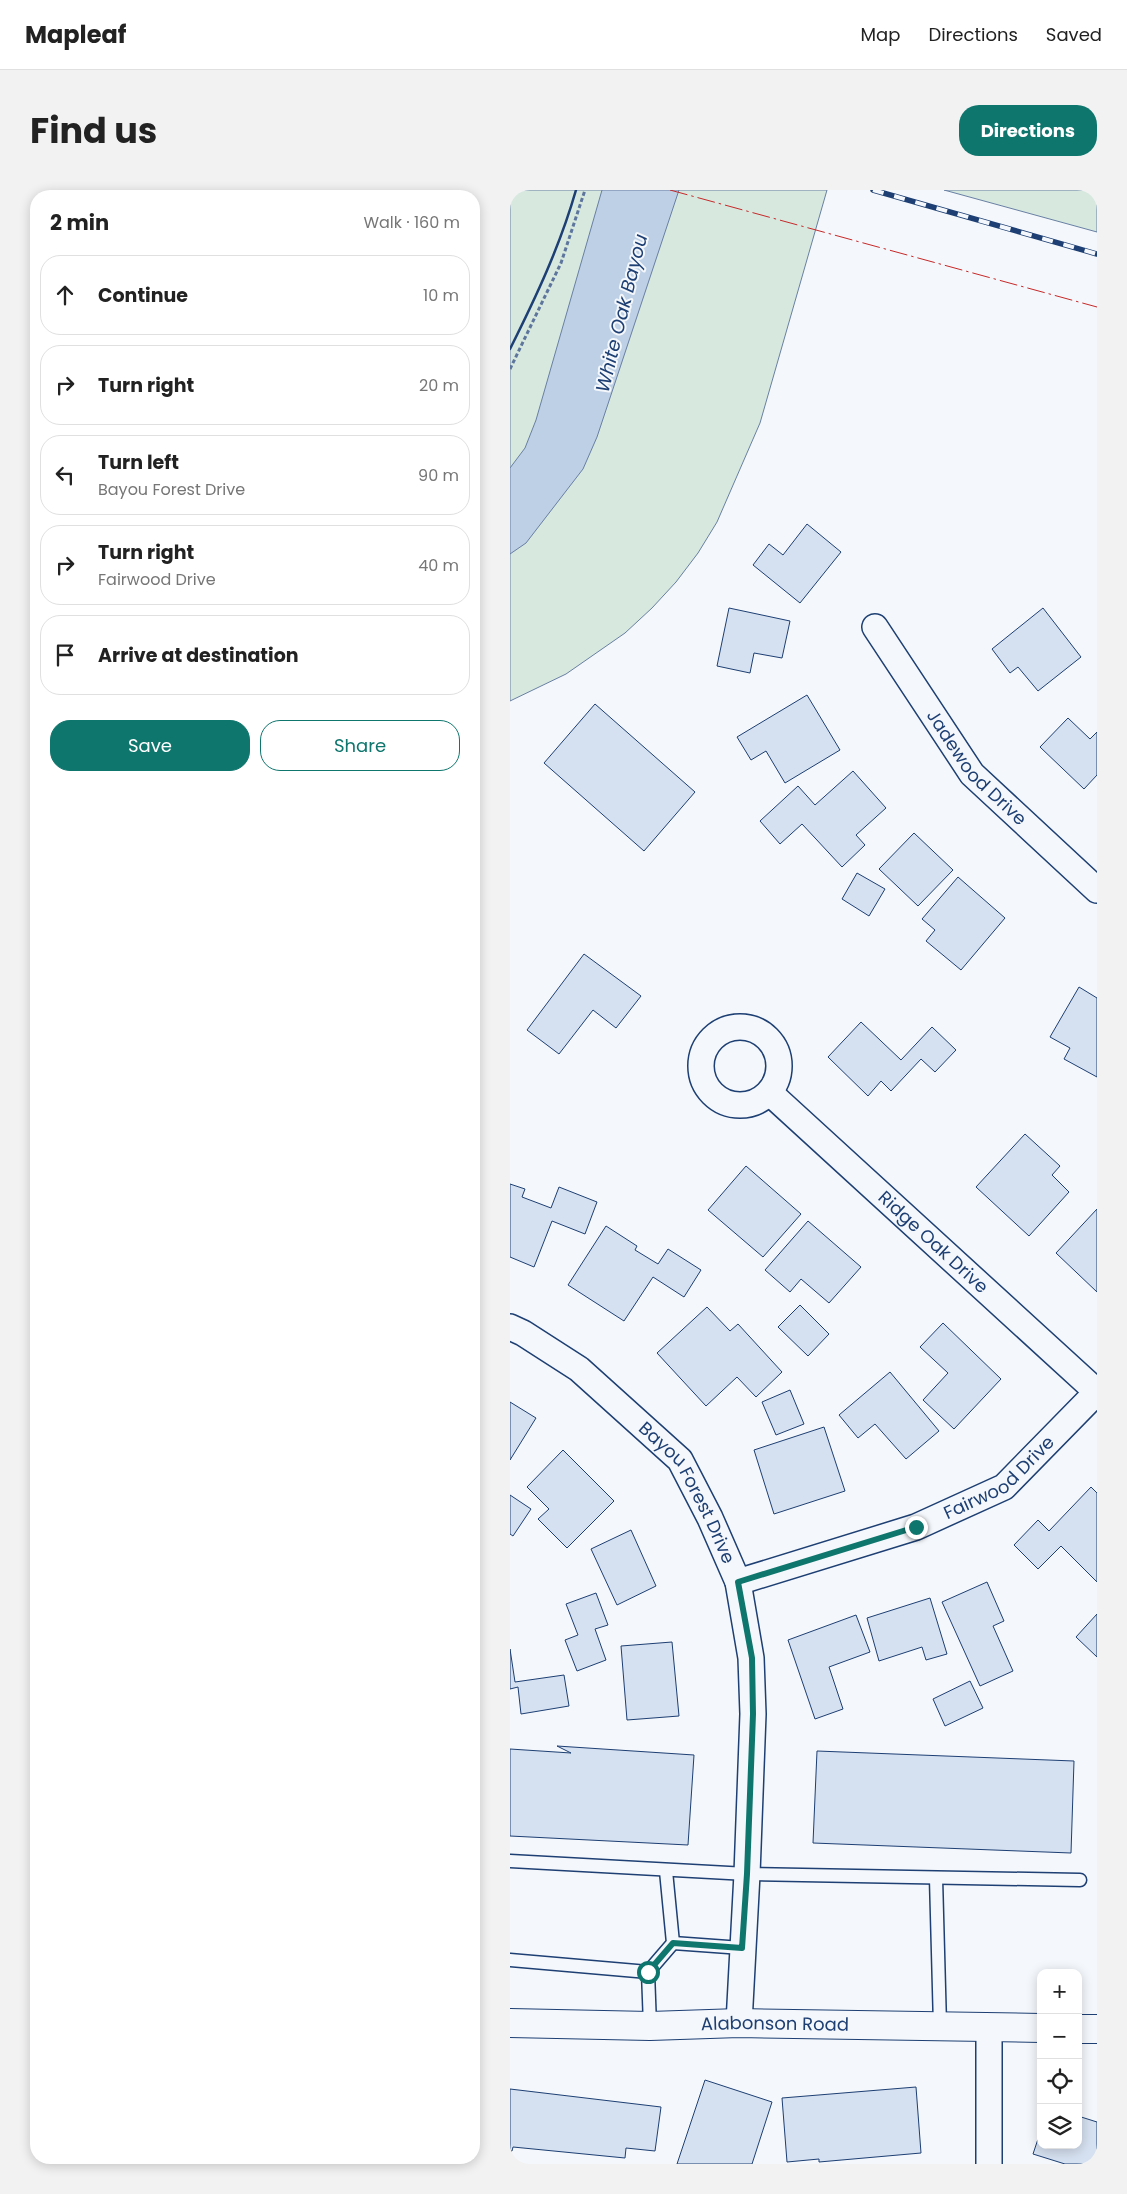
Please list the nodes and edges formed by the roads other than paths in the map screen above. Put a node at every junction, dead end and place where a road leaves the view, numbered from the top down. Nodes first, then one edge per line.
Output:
1 (875, 627) dead end
2 (1097, 890) edge
3 (770, 1093) dead end
4 (510, 1327) edge
5 (1097, 1392) edge
6 (738, 1582) junction
7 (510, 1861) edge
8 (666, 1871) junction
9 (747, 1874) junction
10 (936, 1878) junction
11 (1080, 1880) dead end
12 (673, 1943) junction
13 (742, 1948) junction
14 (510, 1960) edge
15 (648, 1972) junction
16 (510, 2023) edge
17 (739, 2023) junction
18 (650, 2026) junction
19 (940, 2026) junction
20 (988, 2027) junction
21 (1037, 2028) edge
22 (1082, 2029) edge
23 (1097, 2029) edge
24 (989, 2164) edge

1 - 2 street, Jadewood Drive
3 - 5 street, Ridge Oak Drive
4 - 6 street, Bayou Forest Drive
5 - 6 street, Fairwood Drive
6 - 9 street, Bayou Forest Drive
7 - 8 lane
8 - 9 lane
8 - 12 lane
9 - 10 lane
9 - 13 street, Bayou Forest Drive
10 - 11 lane
10 - 19 lane
12 - 13 lane
12 - 15 lane
13 - 17 street, Bayou Forest Drive
14 - 15 lane
15 - 18 lane
16 - 18 street, Alabonson Road
17 - 18 street, Alabonson Road
17 - 19 street, Alabonson Road
19 - 20 street, Alabonson Road
20 - 21 street, Alabonson Road
20 - 24 street
22 - 23 street

